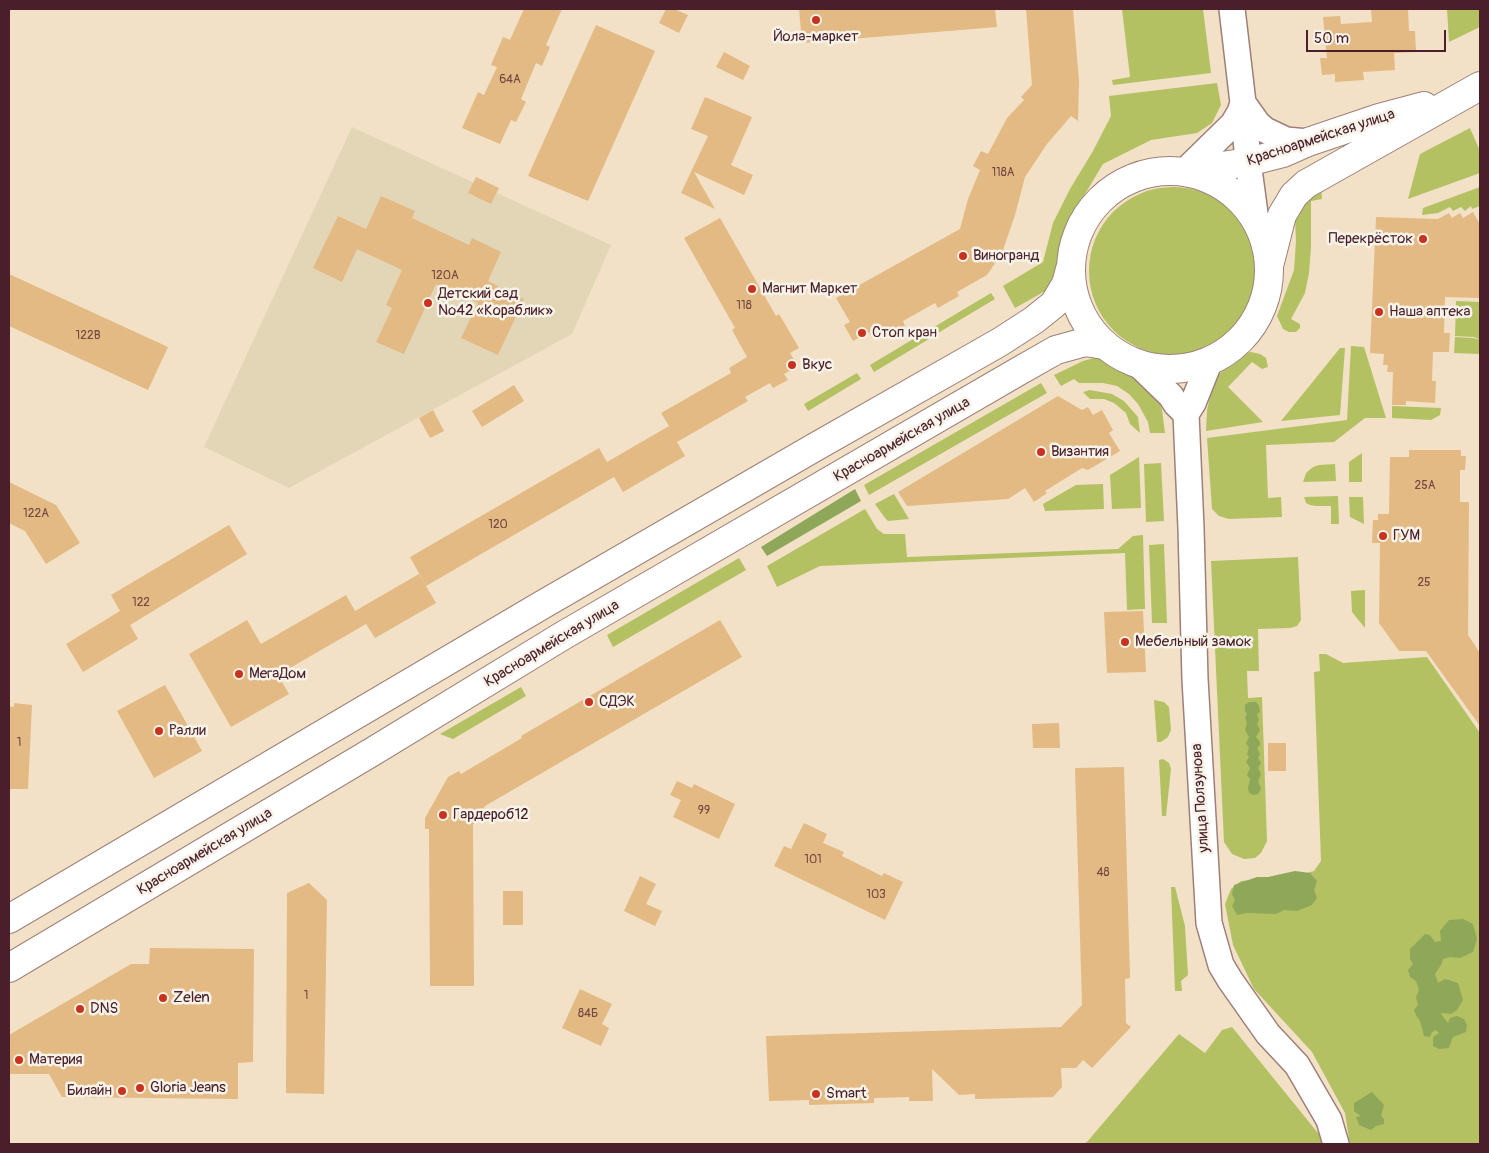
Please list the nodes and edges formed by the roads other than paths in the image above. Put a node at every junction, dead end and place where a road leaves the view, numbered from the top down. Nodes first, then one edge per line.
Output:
1 (1232, 9) edge
2 (1469, 92) edge
3 (1243, 103) junction
4 (1308, 142) junction
5 (1248, 162) junction
6 (1184, 172) junction
7 (1256, 221) junction
8 (1270, 263) junction
9 (1070, 269) junction
10 (1104, 345) junction
11 (1209, 363) junction
12 (1140, 366) junction
13 (1186, 414) junction
14 (385, 697) junction
15 (406, 732) junction
16 (290, 754) junction
17 (310, 789) junction
18 (9, 919) edge
19 (9, 968) edge
20 (1336, 1144) edge

1 - 3 main road
2 - 4 main road, Красноармейская улица
2 - 8 main road, Красноармейская улица
3 - 4 main road
3 - 5 main road
3 - 6 main road
4 - 5 main road, Красноармейская улица
5 - 6 main road, Красноармейская улица
5 - 7 main road
6 - 7 main road
6 - 9 main road
7 - 8 main road
8 - 11 main road
9 - 10 main road
9 - 14 main road
10 - 12 main road
10 - 15 main road, Красноармейская улица
11 - 12 main road
11 - 13 main road, улица Ползунова
12 - 13 main road
13 - 20 main road, улица Ползунова
14 - 15 main road
14 - 16 main road
15 - 17 main road, Красноармейская улица
16 - 17 main road
16 - 18 main road
17 - 19 main road, Красноармейская улица

